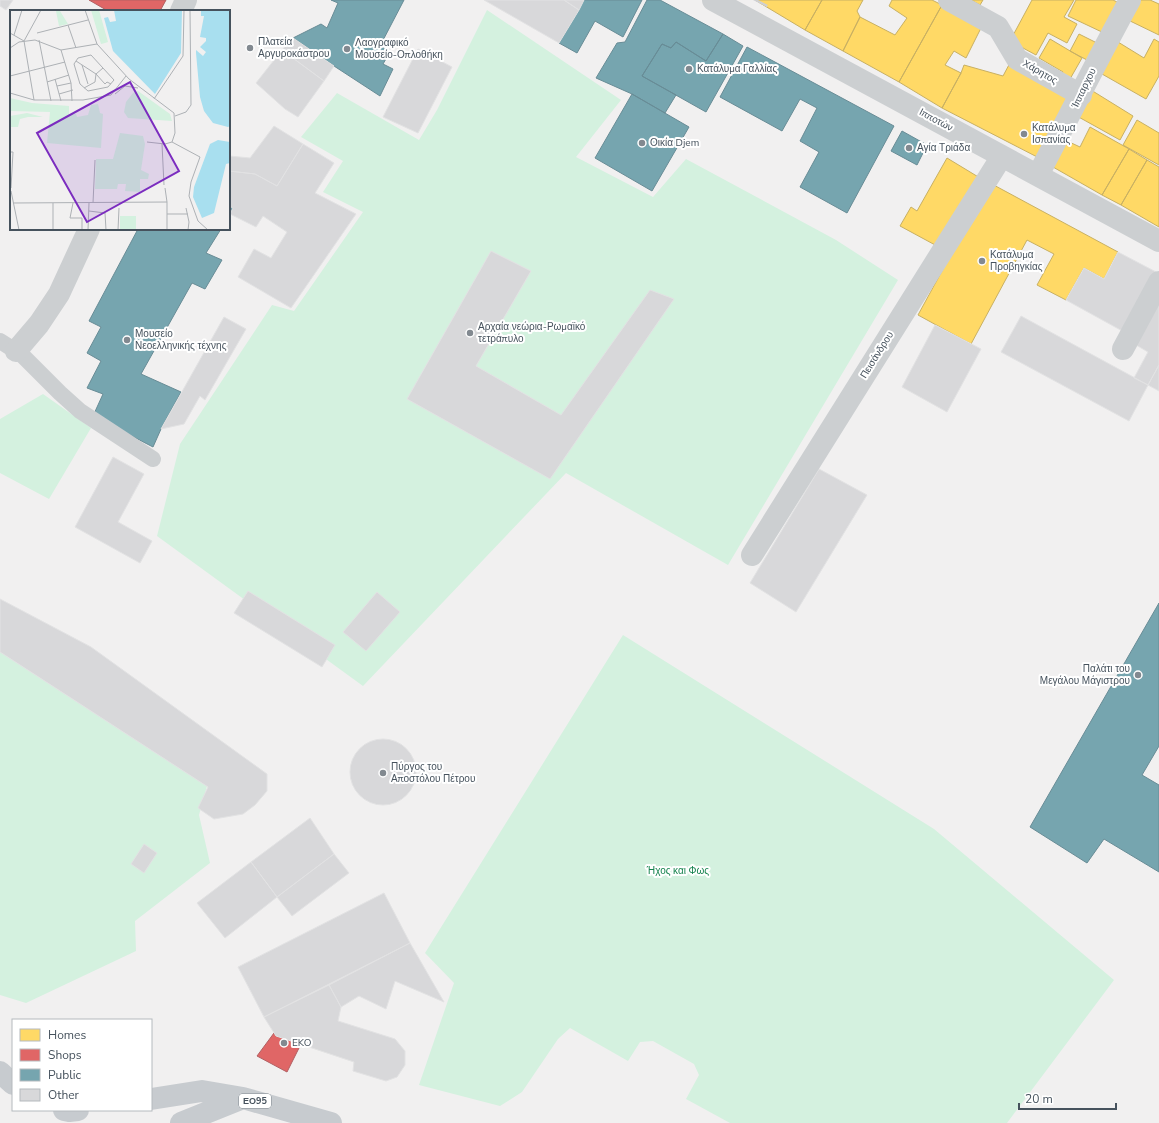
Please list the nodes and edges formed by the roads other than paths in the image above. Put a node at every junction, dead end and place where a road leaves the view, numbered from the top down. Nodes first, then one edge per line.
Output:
1 (186, 0) edge
2 (713, 0) edge
3 (949, 0) edge
4 (1130, 0) edge
5 (181, 10) edge
6 (1081, 95) junction
7 (1002, 156) junction
8 (1038, 176) junction
9 (90, 230) edge
10 (1159, 241) edge
11 (1159, 282) edge
12 (8, 346) edge
13 (1123, 348) dead end
14 (153, 459) dead end
15 (752, 555) dead end
16 (0, 1072) edge
17 (12, 1083) edge
18 (243, 1098) junction
19 (152, 1099) edge
20 (181, 1123) edge
21 (331, 1123) edge

1 - 5 street
2 - 7 street, Ιπποτών
3 - 6 street, Χάρητος
4 - 6 street, Ίππαρχου
6 - 8 street, Ίππαρχου
7 - 8 street, Ιπποτών
7 - 15 street, Πεισάνδρου
8 - 10 street, Ιπποτών
9 - 12 street
11 - 13 street
12 - 14 lane
16 - 17 main road
18 - 19 main road
18 - 20 main road, ΕΟ95
18 - 21 main road, ΕΟ95

